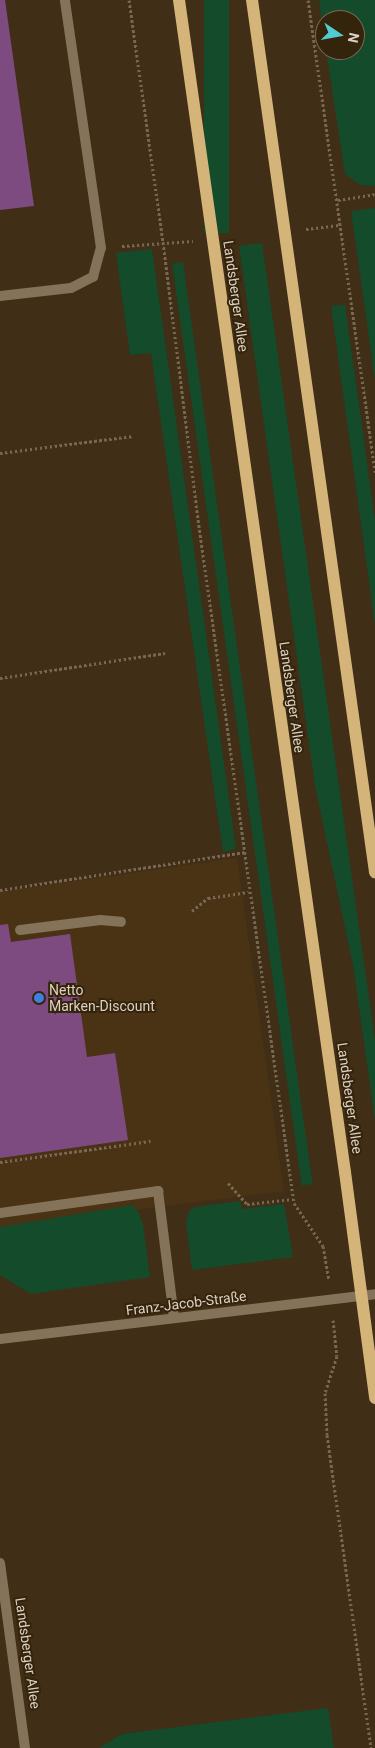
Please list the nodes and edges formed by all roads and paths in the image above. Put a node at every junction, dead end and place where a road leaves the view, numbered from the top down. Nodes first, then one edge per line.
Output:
1 (65, 0) edge
2 (129, 0) edge
3 (179, 0) edge
4 (252, 0) edge
5 (308, 0) edge
6 (375, 194) edge
7 (338, 200) junction
8 (340, 225) junction
9 (285, 232) junction
10 (214, 241) junction
11 (163, 242) junction
12 (101, 248) junction
13 (0, 296) edge
14 (133, 436) dead end
15 (0, 453) edge
16 (375, 472) edge
17 (165, 654) dead end
18 (0, 678) edge
19 (245, 852) junction
20 (375, 872) edge
21 (0, 890) edge
22 (250, 892) junction
23 (192, 911) dead end
24 (121, 922) dead end
25 (20, 930) dead end
26 (151, 1141) dead end
27 (0, 1162) edge
28 (228, 1183) dead end
29 (294, 1201) junction
30 (0, 1213) edge
31 (326, 1258) dead end
32 (369, 1295) edge
33 (174, 1318) junction
34 (335, 1334) dead end
35 (0, 1340) edge
36 (375, 1398) edge
37 (0, 1562) edge
38 (25, 1748) edge
39 (371, 1748) edge

1 - 12 street
2 - 11 path
3 - 10 main road, Landsberger Allee
4 - 9 main road
5 - 7 path
6 - 7 path
7 - 8 path
8 - 9 path
8 - 16 path
9 - 20 main road
10 - 11 path
10 - 32 main road, Landsberger Allee
11 - 12 path
11 - 19 path
12 - 13 street
14 - 15 path
17 - 18 path
19 - 21 path
19 - 22 path
22 - 23 path
22 - 29 path
24 - 25 street
26 - 27 path
28 - 29 path
29 - 31 path
30 - 33 street
32 - 33 street, Franz-Jacob-Straße
32 - 36 main road, Landsberger Allee
33 - 35 street, Franz-Jacob-Straße
34 - 39 path
37 - 38 street, Landsberger Allee

